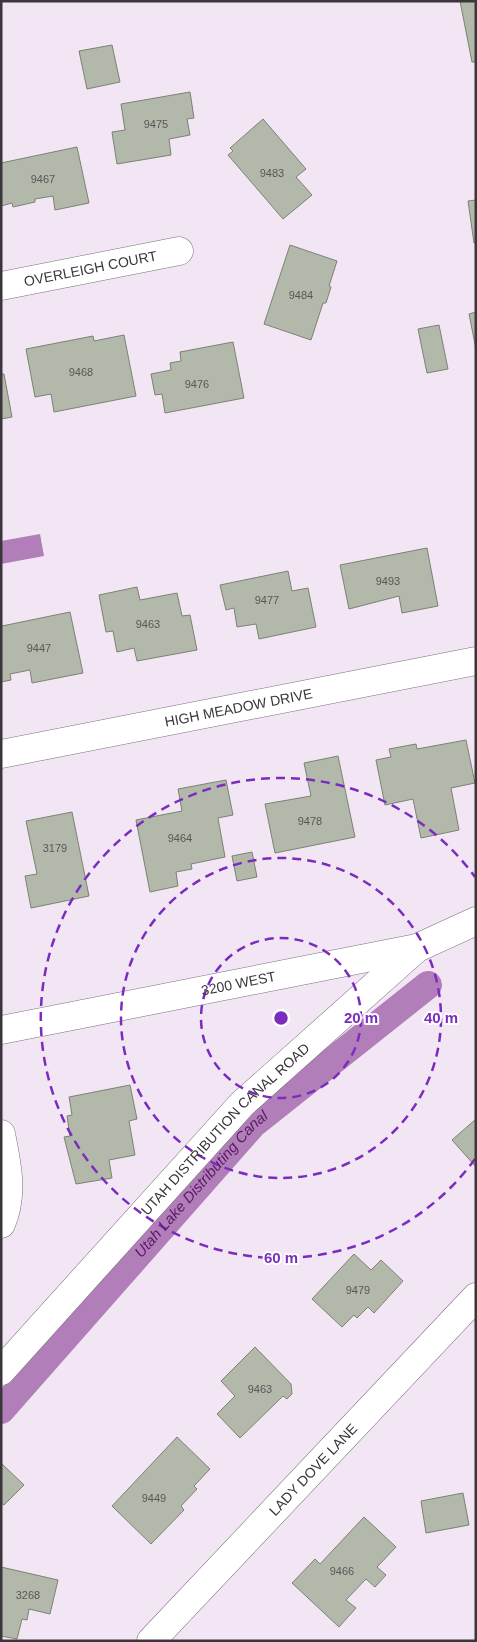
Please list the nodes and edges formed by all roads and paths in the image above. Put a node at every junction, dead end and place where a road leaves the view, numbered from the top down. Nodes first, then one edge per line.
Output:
1 (179, 251) dead end
2 (1, 286) edge
3 (476, 661) edge
4 (1, 754) edge
5 (476, 921) edge
6 (476, 936) edge
7 (417, 948) junction
8 (1, 1030) edge
9 (1, 1134) edge
10 (1, 1224) edge
11 (476, 1297) edge
12 (1, 1371) edge
13 (151, 1641) edge

1 - 2 street, OVERLEIGH COURT
3 - 4 street, HIGH MEADOW DRIVE
5 - 7 street, UTAH DISTRIBUTION CANAL ROAD
6 - 7 street, 3200 WEST
7 - 8 street, 3200 WEST
7 - 12 street, UTAH DISTRIBUTION CANAL ROAD
9 - 10 street
11 - 13 street, LADY DOVE LANE

